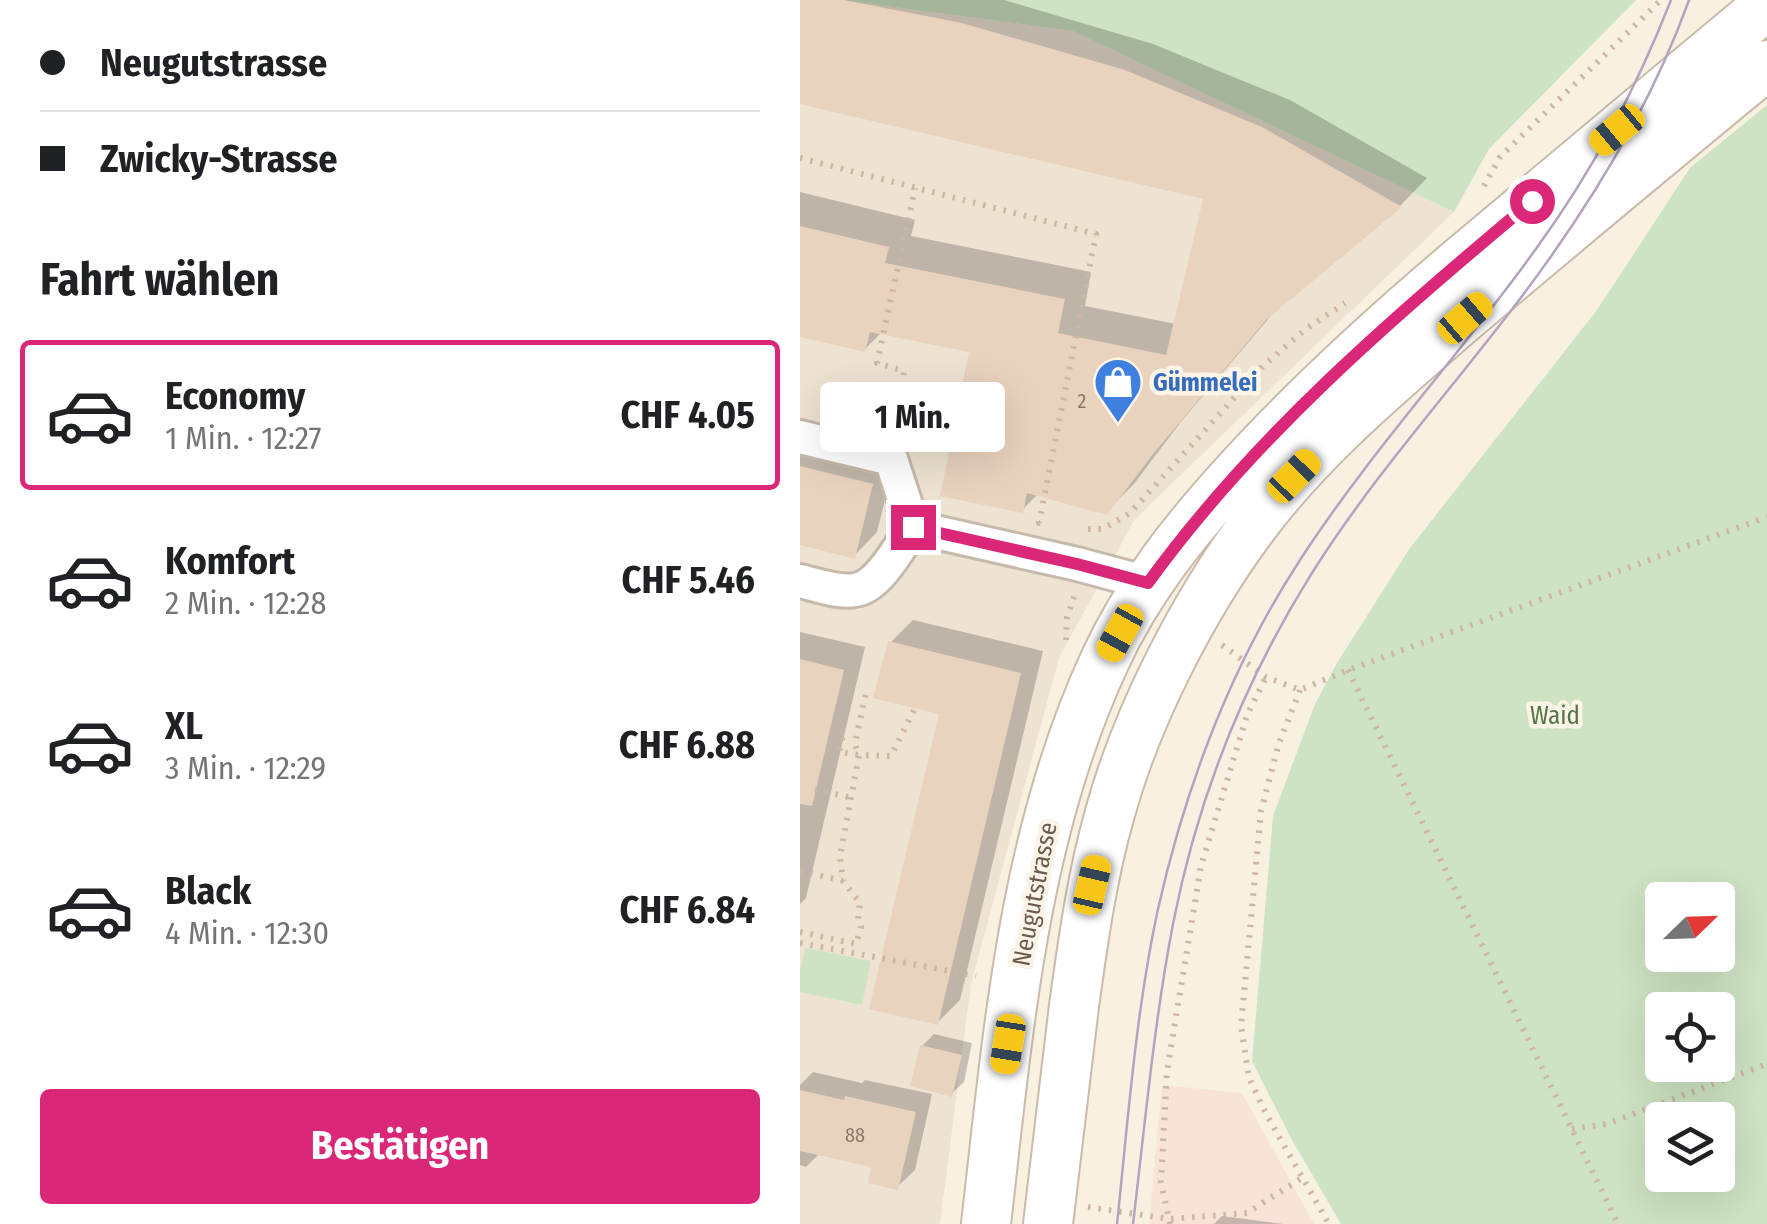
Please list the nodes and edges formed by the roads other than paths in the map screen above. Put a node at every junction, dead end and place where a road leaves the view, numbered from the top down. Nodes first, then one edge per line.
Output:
1 (1767, 5) edge
2 (1767, 65) edge
3 (800, 437) edge
4 (913, 527) junction
5 (800, 581) edge
6 (1148, 583) junction
7 (1196, 613) junction
8 (1062, 1215) edge
9 (986, 1224) edge

1 - 6 main road, Neugutstrasse
2 - 7 main road
3 - 4 street
4 - 5 street
4 - 6 street
6 - 7 main road
6 - 9 main road, Neugutstrasse
7 - 8 main road

